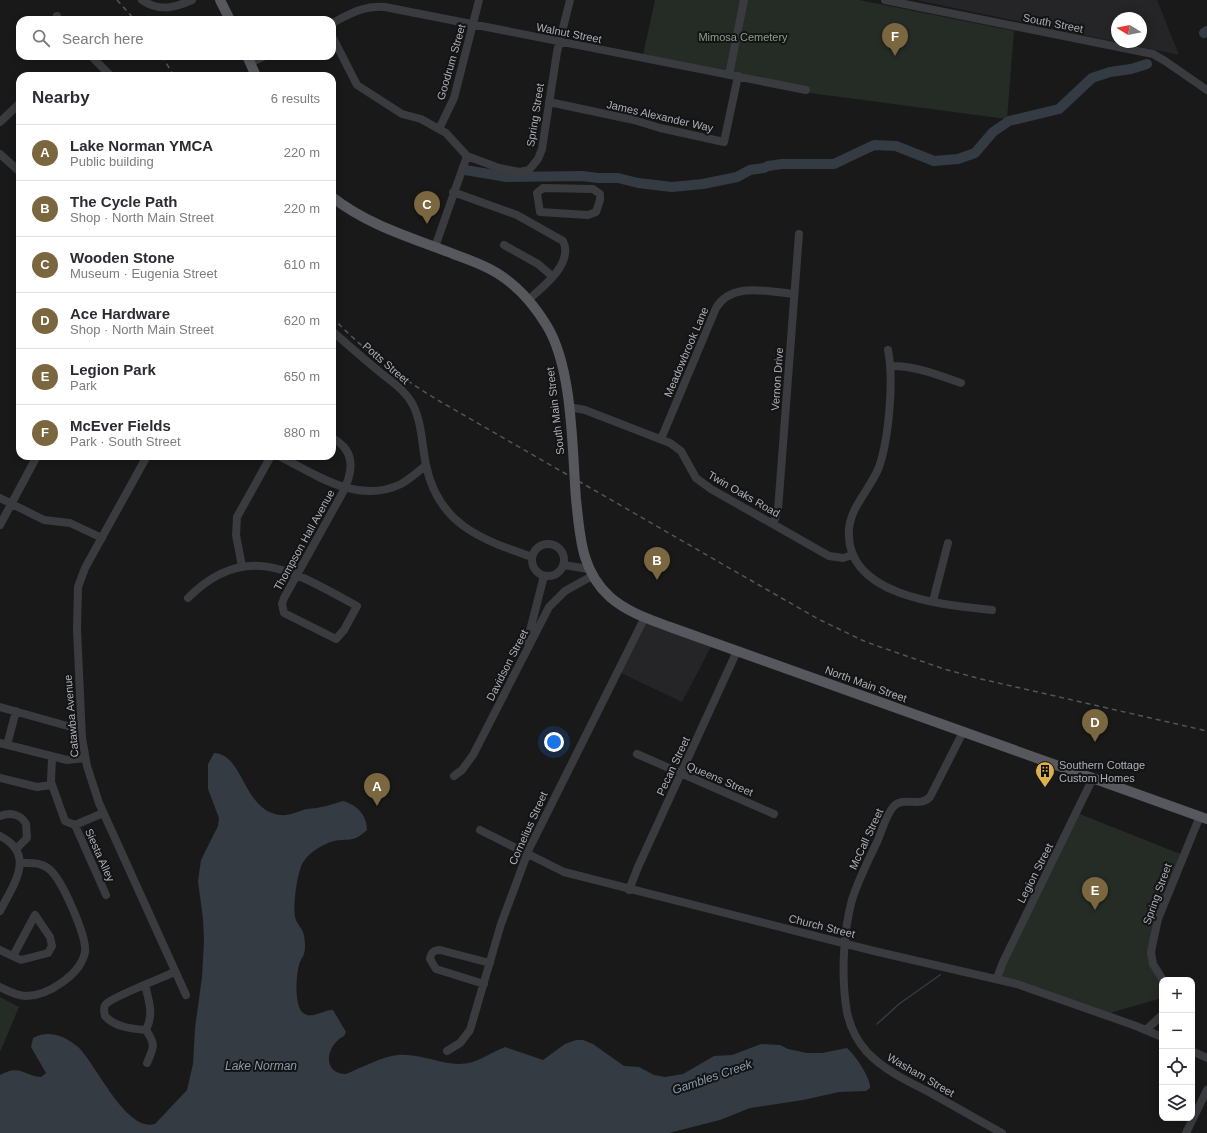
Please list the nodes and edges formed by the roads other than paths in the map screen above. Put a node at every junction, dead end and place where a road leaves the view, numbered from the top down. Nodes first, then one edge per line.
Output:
1 (142, 0) edge
2 (192, 0) edge
3 (220, 0) edge
4 (479, 0) edge
5 (570, 0) edge
6 (744, 0) edge
7 (885, 0) edge
8 (386, 4) edge
9 (228, 16) edge
10 (336, 21) edge
11 (474, 25) junction
12 (560, 43) junction
13 (336, 44) edge
14 (95, 60) edge
15 (249, 60) edge
16 (107, 72) edge
17 (254, 72) edge
18 (729, 75) junction
19 (738, 76) junction
20 (806, 90) dead end
21 (1207, 90) edge
22 (549, 102) junction
23 (16, 107) edge
24 (0, 122) edge
25 (439, 129) junction
26 (0, 154) edge
27 (467, 156) junction
28 (16, 168) edge
29 (453, 192) junction
30 (336, 200) edge
31 (540, 212) junction
32 (534, 224) junction
33 (799, 234) dead end
34 (504, 245) dead end
35 (435, 247) junction
36 (552, 276) junction
37 (794, 294) junction
38 (528, 300) junction
39 (336, 334) edge
40 (888, 350) dead end
41 (892, 366) junction
42 (960, 383) dead end
43 (569, 407) junction
44 (661, 438) junction
45 (336, 440) edge
46 (35, 460) edge
47 (146, 460) edge
48 (270, 460) edge
49 (287, 460) edge
50 (426, 465) junction
51 (345, 488) junction
52 (0, 498) edge
53 (11, 504) junction
54 (578, 512) joint
55 (773, 524) junction
56 (0, 525) edge
57 (102, 538) junction
58 (948, 543) dead end
59 (853, 555) junction
60 (532, 557) junction
61 (564, 565) junction
62 (242, 566) junction
63 (590, 572) junction
64 (298, 574) junction
65 (544, 576) junction
66 (188, 598) dead end
67 (933, 602) junction
68 (992, 610) dead end
69 (645, 617) junction
70 (737, 651) junction
71 (522, 658) junction
72 (0, 707) edge
73 (16, 711) junction
74 (82, 728) junction
75 (963, 732) junction
76 (4, 744) edge
77 (636, 754) dead end
78 (52, 756) junction
79 (85, 758) junction
80 (681, 774) junction
81 (454, 776) dead end
82 (0, 778) edge
83 (1093, 778) junction
84 (51, 785) junction
85 (103, 812) junction
86 (774, 814) dead end
87 (0, 816) edge
88 (1203, 817) edge
89 (75, 825) junction
90 (480, 830) dead end
91 (0, 836) edge
92 (16, 849) junction
93 (527, 854) junction
94 (20, 863) junction
95 (629, 890) junction
96 (106, 895) dead end
97 (0, 911) edge
98 (846, 944) junction
99 (0, 950) edge
100 (13, 956) junction
101 (490, 963) junction
102 (175, 972) junction
103 (1161, 977) edge
104 (997, 978) junction
105 (484, 984) junction
106 (145, 985) junction
107 (0, 987) edge
108 (186, 995) dead end
109 (1159, 1018) edge
110 (146, 1030) junction
111 (1146, 1030) junction
112 (1159, 1036) edge
113 (447, 1051) dead end
114 (1195, 1052) edge
115 (1207, 1058) edge
116 (147, 1063) dead end
117 (1207, 1090) edge
118 (1002, 1133) edge
119 (1186, 1133) edge

1 - 2 street
3 - 9 main road
4 - 11 street, Goodrum Street
5 - 12 street, Spring Street
6 - 18 street
7 - 21 street, South Street
8 - 10 street, Walnut Street
8 - 11 street, Walnut Street
11 - 12 street, Walnut Street
11 - 25 street, Goodrum Street
12 - 18 street, Walnut Street
12 - 22 street, Spring Street
13 - 25 street, Spring Street
14 - 16 street
15 - 17 main road
18 - 19 street, Walnut Street
19 - 20 street, Walnut Street
19 - 22 street, James Alexander Way
22 - 27 street, Spring Street
23 - 24 street
25 - 27 street, Spring Street
26 - 28 street
27 - 29 street
29 - 32 street
29 - 35 street
30 - 35 main road, South Main Street
31 - 31 street
31 - 32 street
32 - 36 street
33 - 37 street, Vernon Drive
34 - 36 street
35 - 38 main road, South Main Street
36 - 38 street
37 - 44 street, Meadowbrook Lane
37 - 55 street, Vernon Drive
38 - 43 main road, South Main Street
39 - 50 street, Potts Street
40 - 41 street
41 - 42 street
41 - 59 street
43 - 44 street, Twin Oaks Road
43 - 54 main road, South Main Street
44 - 55 street, Twin Oaks Road
45 - 51 street, Thompson Hall Avenue
46 - 53 street
47 - 57 street, Catawba Avenue
48 - 62 street
49 - 51 street
50 - 51 street
50 - 60 street, Potts Street
51 - 64 street, Thompson Hall Avenue
52 - 53 street
53 - 56 street
53 - 57 street
54 - 63 main road, North Main Street
55 - 59 street, Twin Oaks Road
57 - 74 street, Catawba Avenue
58 - 67 street
59 - 67 street
60 - 61 street
60 - 65 street
61 - 63 street
61 - 65 street
62 - 64 street
62 - 66 street
63 - 69 main road, North Main Street
63 - 71 street, Davidson Street
64 - 64 street, Thompson Hall Avenue
65 - 71 street
67 - 68 street
69 - 70 main road, North Main Street
69 - 93 street, Cornelius Street
70 - 75 main road, North Main Street
70 - 80 street, Pecan Street
71 - 81 street, Davidson Street
72 - 73 street
73 - 74 street
73 - 76 street
74 - 79 street, Catawba Avenue
75 - 83 main road, North Main Street
75 - 98 street, McCall Street
76 - 78 street
77 - 80 street, Queens Street
78 - 79 street
78 - 84 street
79 - 85 street, Catawba Avenue
80 - 86 street, Queens Street
80 - 95 street, Pecan Street
82 - 84 street
83 - 88 main road, North Main Street
83 - 104 street, Legion Street
84 - 89 street
85 - 89 street
85 - 102 street, Catawba Avenue
87 - 92 street
88 - 103 street, Spring Street
89 - 96 street, Siesta Alley
90 - 93 street, Church Street
91 - 92 street
92 - 94 street
93 - 95 street, Church Street
93 - 101 street, Cornelius Street
94 - 97 street
94 - 107 street
95 - 98 street, Church Street
98 - 104 street, Church Street
98 - 118 street, Washam Street
99 - 100 street
100 - 100 street
101 - 105 street, Cornelius Street
101 - 105 street
102 - 106 street
102 - 108 street, Catawba Avenue
104 - 111 street, Church Street
105 - 113 street, Cornelius Street
106 - 110 street
106 - 110 street
109 - 111 street
110 - 116 street
111 - 112 street, Church Street
114 - 115 street
117 - 119 street

